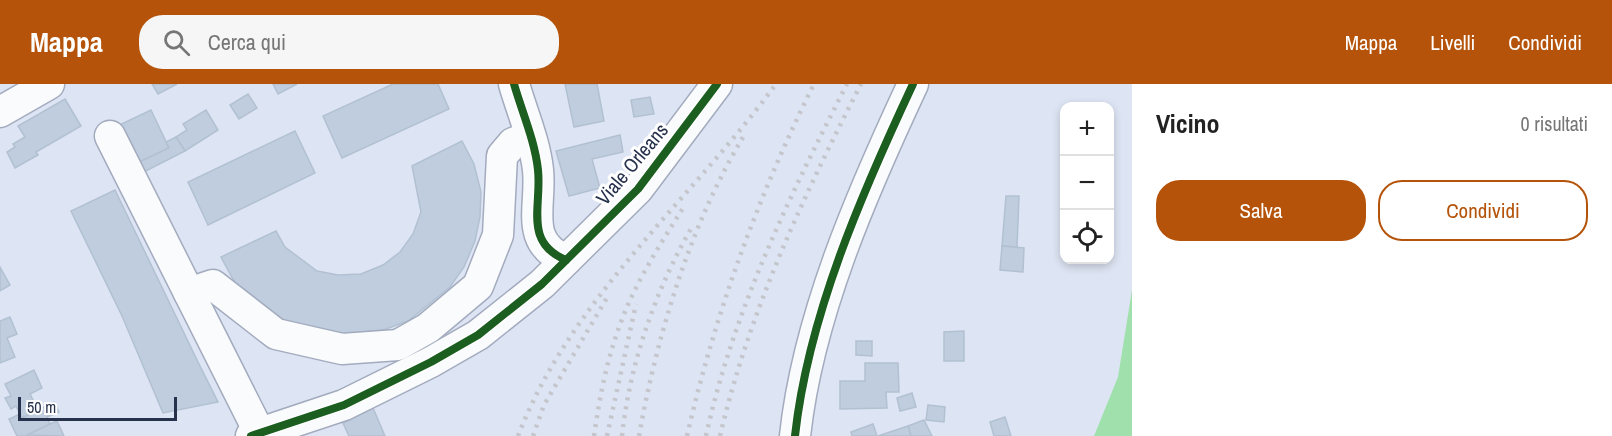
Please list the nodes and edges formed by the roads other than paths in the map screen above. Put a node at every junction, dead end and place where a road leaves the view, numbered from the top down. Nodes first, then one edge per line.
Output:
1 (49, 84) edge
2 (514, 84) edge
3 (717, 84) edge
4 (913, 84) edge
5 (0, 112) edge
6 (110, 136) dead end
7 (530, 137) junction
8 (566, 260) junction
9 (189, 292) junction
10 (256, 435) edge
11 (795, 436) edge

1 - 5 street
2 - 7 street
3 - 8 street, Viale Orleans
4 - 11 street
6 - 9 street
7 - 8 street
7 - 9 street
8 - 10 street, Viale Orleans
9 - 10 street

